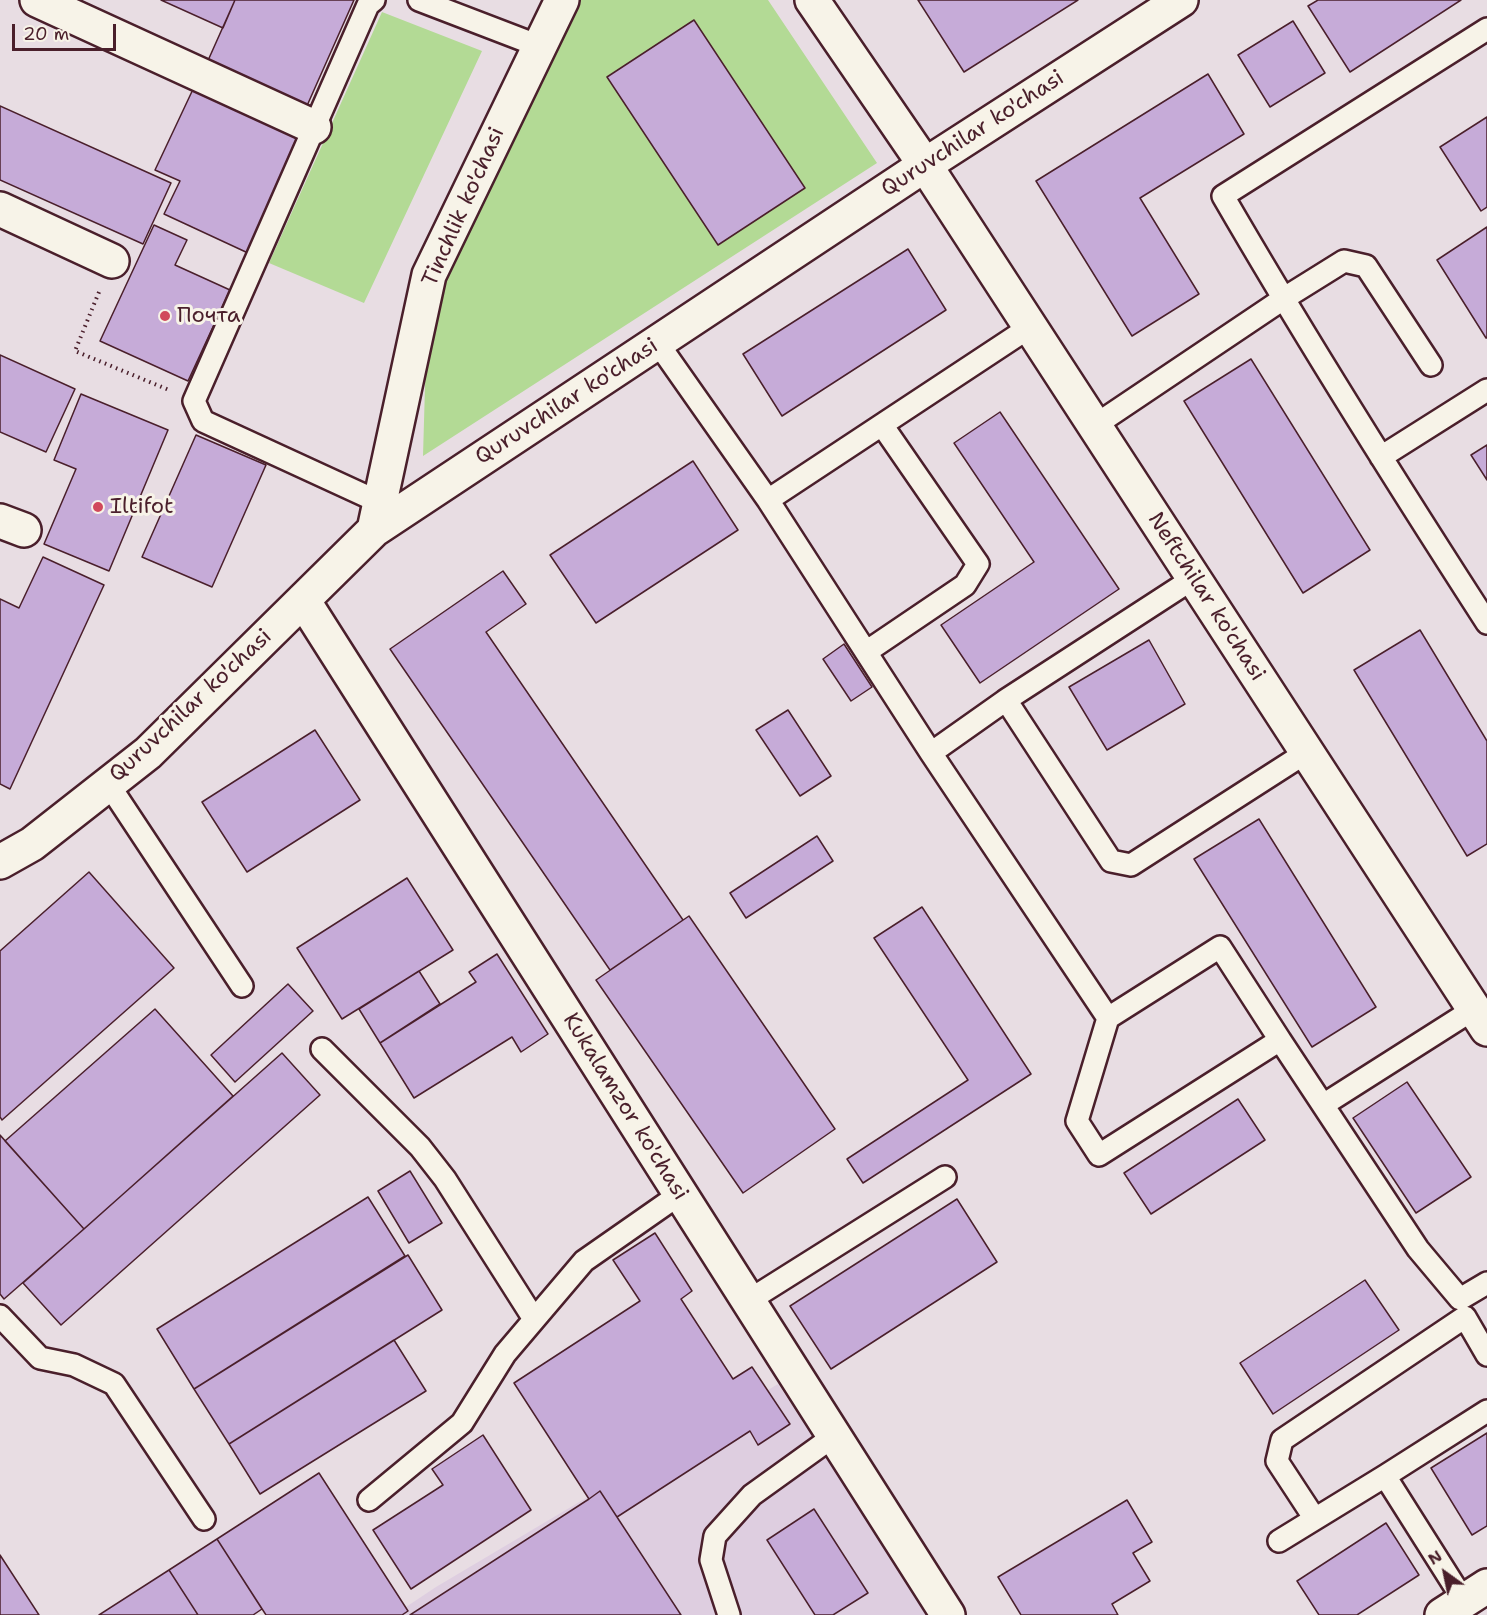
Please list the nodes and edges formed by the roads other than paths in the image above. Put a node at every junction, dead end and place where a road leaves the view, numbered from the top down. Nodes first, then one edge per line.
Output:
1 (37, 0) edge
2 (374, 0) edge
3 (419, 0) edge
4 (561, 0) edge
5 (1181, 0) edge
6 (819, 3) edge
7 (1487, 28) edge
8 (539, 46) junction
9 (314, 127) junction
10 (925, 165) junction
11 (0, 209) edge
12 (112, 261) road end
13 (1283, 298) junction
14 (1030, 327) junction
15 (657, 342) junction
16 (1431, 365) dead end
17 (1487, 390) edge
18 (882, 425) junction
19 (1094, 426) junction
20 (1381, 457) junction
21 (768, 500) junction
22 (376, 516) junction
23 (1194, 578) junction
24 (303, 600) junction
25 (1487, 622) edge
26 (866, 652) junction
27 (1006, 700) junction
28 (1307, 752) junction
29 (931, 753) junction
30 (109, 784) junction
31 (0, 862) edge
32 (242, 986) dead end
33 (1108, 1018) junction
34 (1481, 1019) edge
35 (1280, 1040) junction
36 (322, 1050) dead end
37 (1323, 1105) junction
38 (945, 1177) dead end
39 (680, 1194) junction
40 (1487, 1283) edge
41 (748, 1301) junction
42 (1462, 1308) junction
43 (0, 1316) edge
44 (534, 1319) junction
45 (1487, 1355) edge
46 (1487, 1411) edge
47 (834, 1436) junction
48 (1385, 1476) junction
49 (369, 1500) dead end
50 (204, 1519) dead end
51 (1315, 1519) junction
52 (1279, 1541) dead end
53 (1464, 1601) edge
54 (729, 1615) edge
55 (948, 1615) edge

1 - 9 street
2 - 9 lane
3 - 8 lane
4 - 8 street, Tinchlik ko'chasi
5 - 10 street, Quruvchilar ko'chasi
6 - 10 street
7 - 13 lane
8 - 22 street, Tinchlik ko'chasi
9 - 22 lane
10 - 14 street, Neftchilar ko'chasi
10 - 15 street, Quruvchilar ko'chasi
11 - 12 street
13 - 16 lane
13 - 19 lane
13 - 20 lane
14 - 18 lane
14 - 19 street, Neftchilar ko'chasi
15 - 21 lane
15 - 22 street, Quruvchilar ko'chasi
17 - 20 lane
18 - 21 lane
18 - 26 lane
19 - 23 street, Neftchilar ko'chasi
20 - 25 lane
21 - 26 lane
22 - 24 street, Quruvchilar ko'chasi
23 - 27 lane
23 - 28 street, Neftchilar ko'chasi
24 - 30 street, Quruvchilar ko'chasi
24 - 39 street, Kukalamzor ko'chasi
26 - 29 lane
27 - 28 lane
27 - 29 lane
28 - 34 street, Neftchilar ko'chasi
29 - 33 lane
30 - 31 street, Quruvchilar ko'chasi
30 - 32 lane
33 - 35 lane
33 - 35 lane
34 - 37 lane
35 - 37 lane
36 - 44 lane
37 - 42 lane
38 - 41 lane
39 - 41 street, Kukalamzor ko'chasi
39 - 44 lane
40 - 42 lane
41 - 47 street, Kukalamzor ko'chasi
42 - 45 lane
42 - 51 lane
43 - 50 lane
44 - 49 lane
46 - 48 lane
47 - 54 lane
47 - 55 street, Kukalamzor ko'chasi
48 - 51 lane
48 - 53 lane
51 - 52 lane

